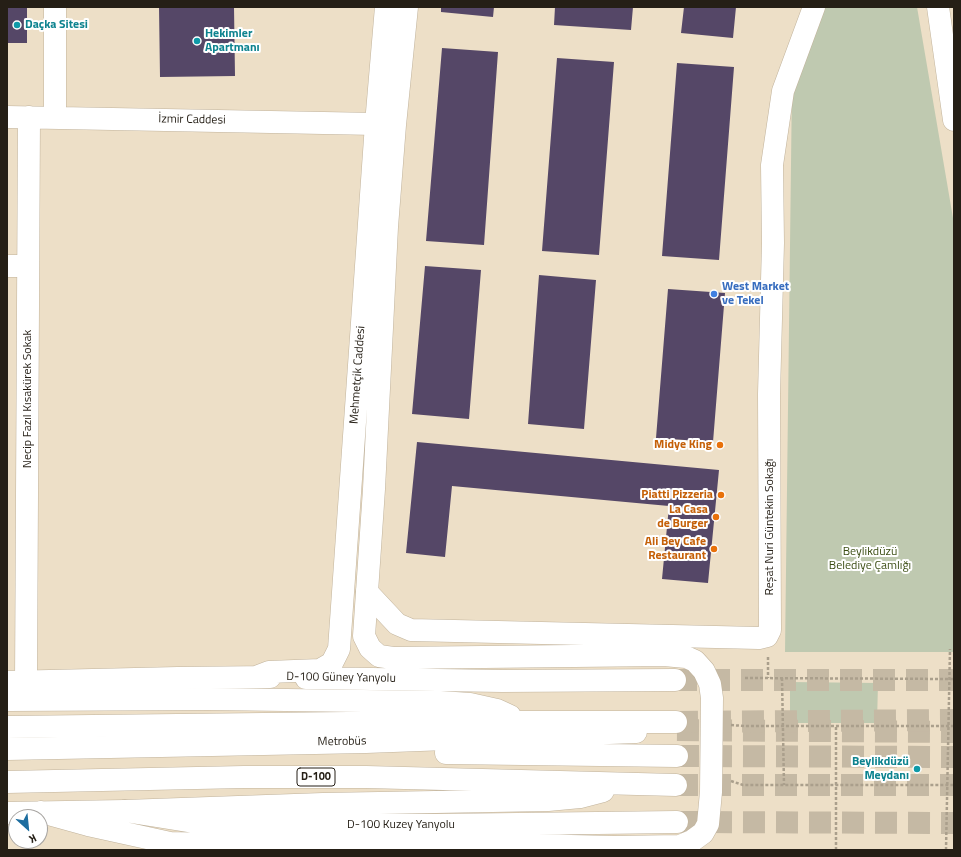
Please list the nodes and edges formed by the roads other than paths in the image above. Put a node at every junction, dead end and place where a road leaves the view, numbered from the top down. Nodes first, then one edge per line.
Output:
1 (55, 7) edge
2 (386, 7) edge
3 (407, 7) edge
4 (814, 7) edge
5 (938, 7) edge
6 (7, 117) edge
7 (29, 117) junction
8 (54, 118) junction
9 (954, 120) edge
10 (386, 124) junction
11 (18, 266) edge
12 (366, 602) junction
13 (256, 677) junction
14 (675, 680) tunnel mouth
15 (17, 682) edge
16 (7, 700) edge
17 (524, 722) junction
18 (7, 727) edge
19 (7, 749) edge
20 (677, 756) tunnel mouth
21 (7, 761) edge
22 (7, 782) edge
23 (626, 784) junction
24 (676, 785) tunnel mouth
25 (125, 811) junction
26 (48, 812) edge
27 (48, 814) edge
28 (677, 822) tunnel mouth

1 - 8 main road
2 - 10 main road, Mehmetçik Caddesi
3 - 10 main road, Mehmetçik Caddesi
4 - 12 main road, Reşat Nuri Güntekin Sokağı
5 - 9 main road
6 - 7 main road, İzmir Caddesi
7 - 8 main road, İzmir Caddesi
7 - 11 main road, Necip Fazıl Kısakürek Sokak
8 - 10 main road, İzmir Caddesi
10 - 12 main road, Mehmetçik Caddesi
10 - 13 main road, Mehmetçik Caddesi
11 - 15 main road, Necip Fazıl Kısakürek Sokak
12 - 27 main road, Mehmetçik Caddesi
13 - 14 main road, D-100 Güney Yanyolu
13 - 15 main road, D-100 Güney Yanyolu
16 - 17 main road
17 - 18 main road
17 - 19 main road, Metrobüs
20 - 21 main road, Metrobüs
22 - 23 main road, D-100
23 - 24 main road, D-100
23 - 25 main road
25 - 26 main road
25 - 28 main road, D-100 Kuzey Yanyolu

